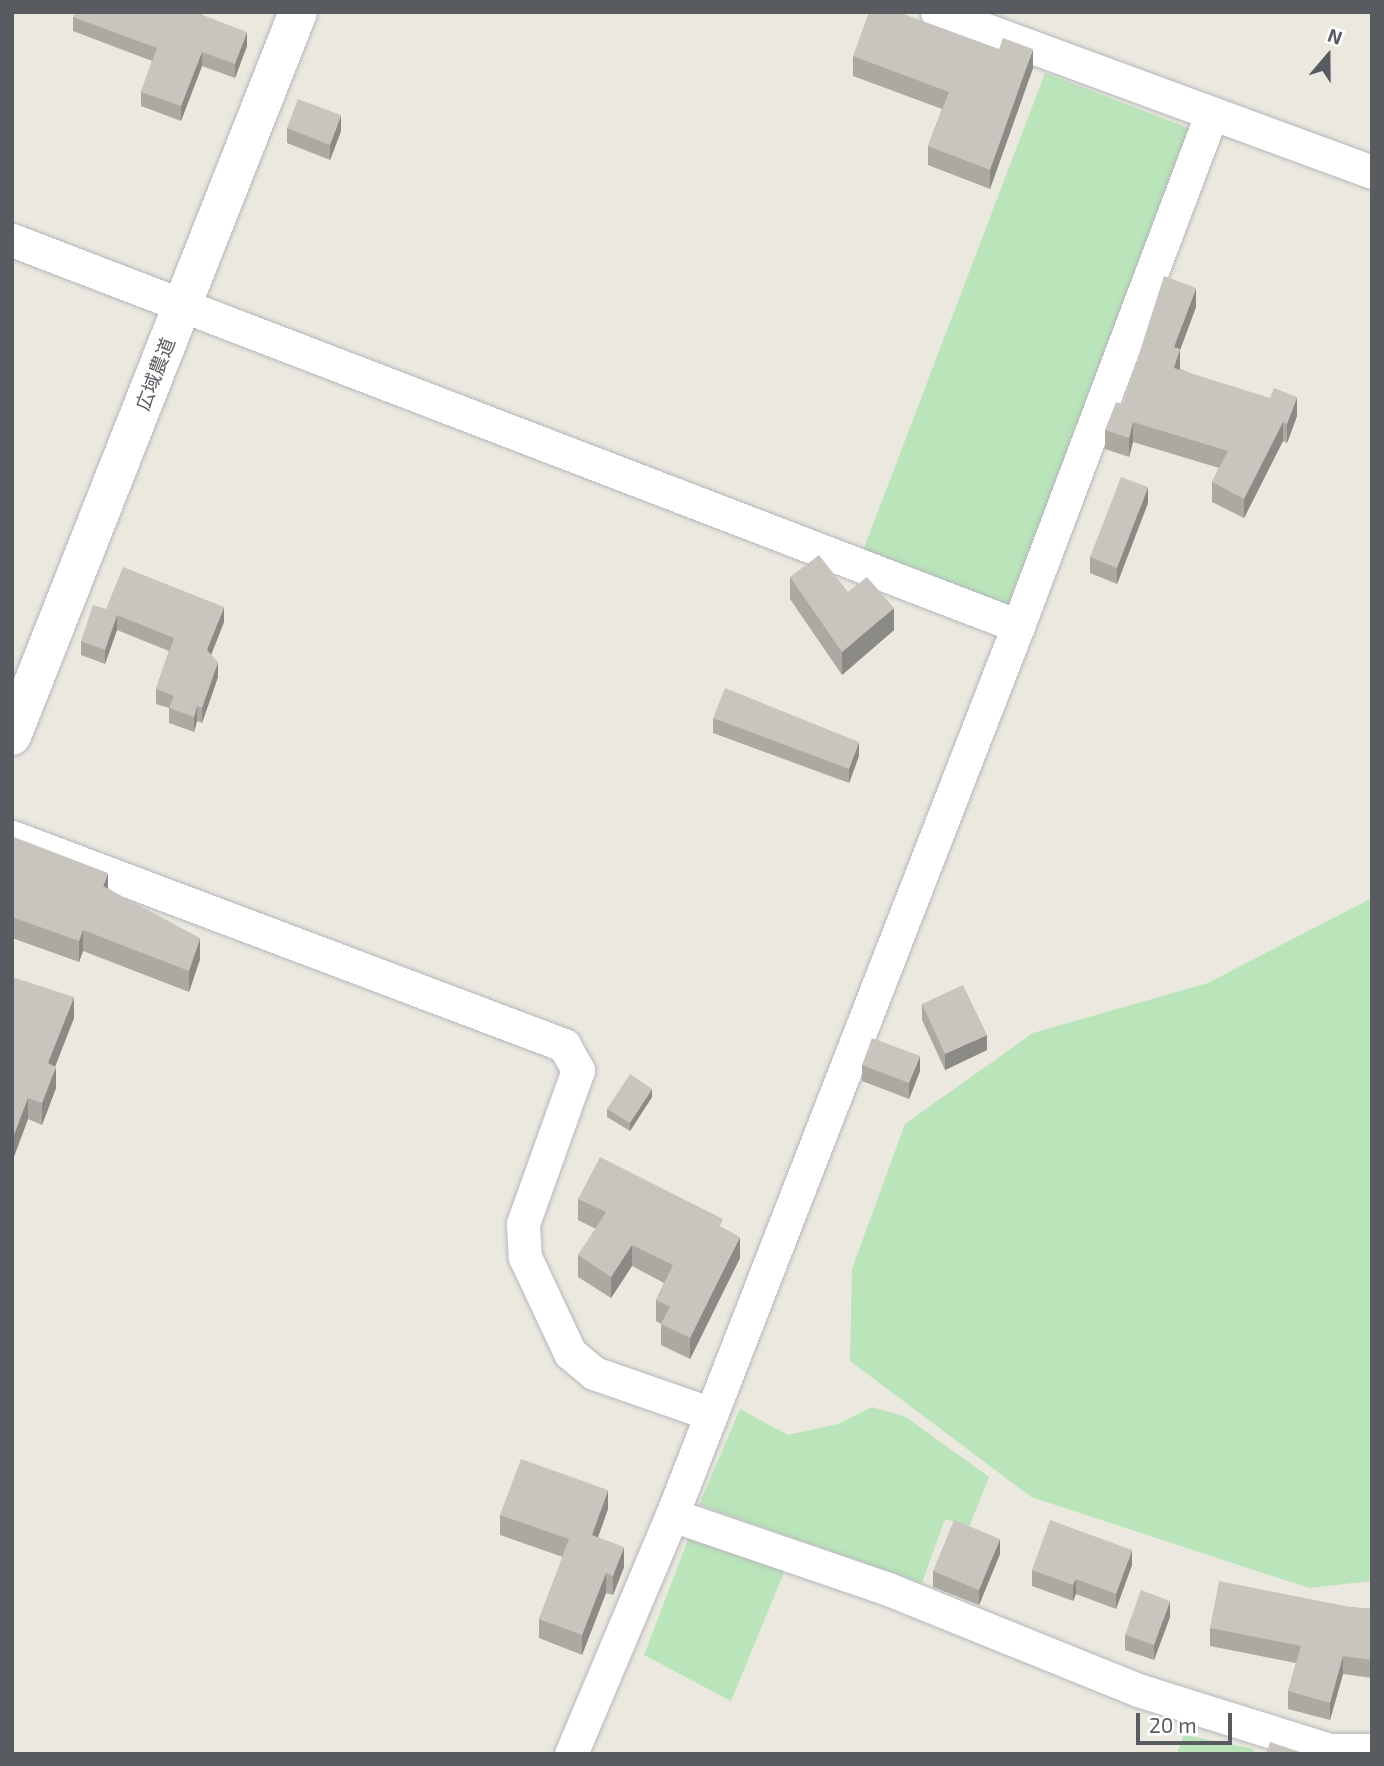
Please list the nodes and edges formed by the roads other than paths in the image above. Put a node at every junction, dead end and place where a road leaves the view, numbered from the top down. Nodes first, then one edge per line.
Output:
1 (299, 12) edge
2 (937, 12) edge
3 (1211, 115) junction
4 (1372, 172) edge
5 (12, 240) edge
6 (182, 306) junction
7 (1018, 626) junction
8 (12, 736) edge
9 (12, 837) edge
10 (709, 1413) junction
11 (672, 1516) junction
12 (1372, 1750) edge
13 (570, 1754) edge

1 - 6 street, 広域農道
2 - 3 street
3 - 4 street
3 - 7 street
5 - 6 street
6 - 7 street
6 - 8 street, 広域農道
7 - 10 street
9 - 10 street
10 - 11 street
11 - 12 street
11 - 13 street

